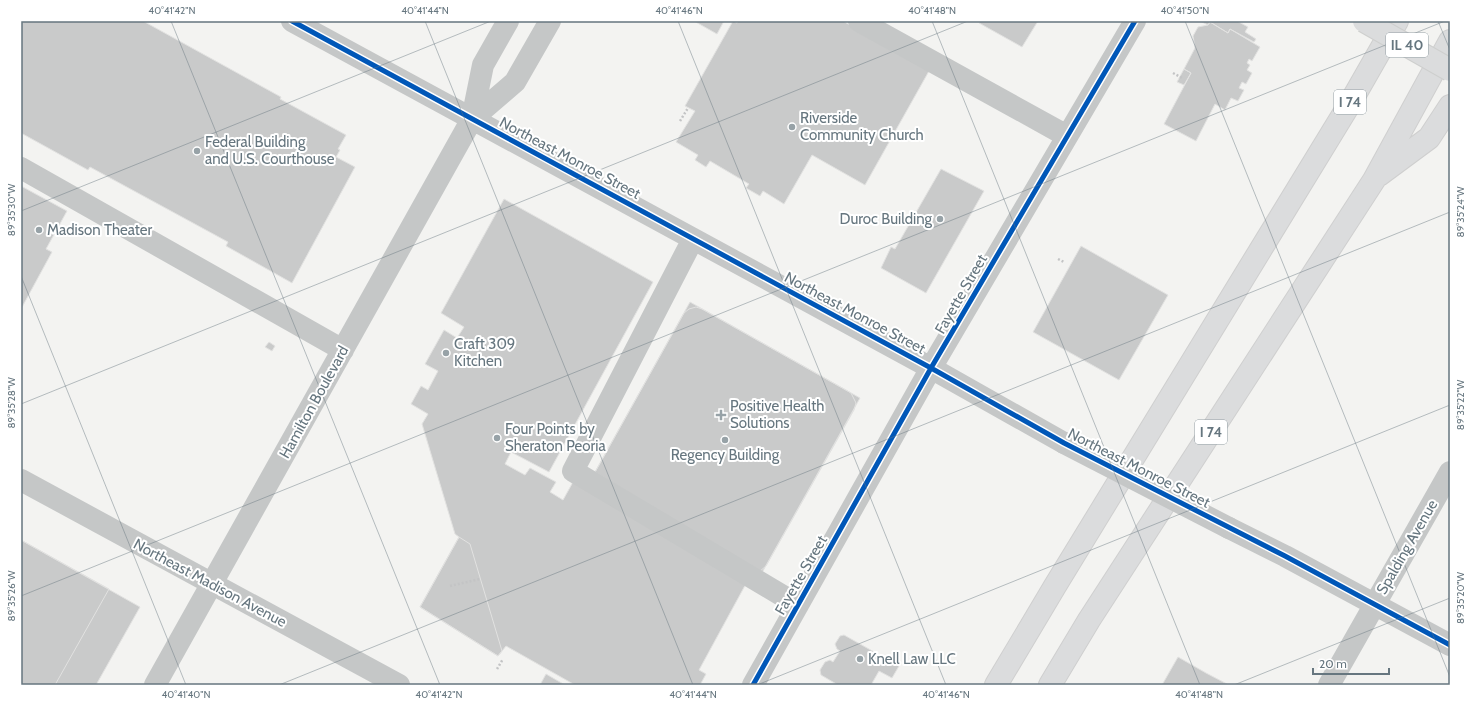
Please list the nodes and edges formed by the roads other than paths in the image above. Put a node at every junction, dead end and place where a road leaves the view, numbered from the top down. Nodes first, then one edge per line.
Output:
1 (292, 21) edge
2 (508, 21) edge
3 (550, 21) edge
4 (860, 21) edge
5 (1135, 21) edge
6 (1364, 21) edge
7 (1382, 21) edge
8 (1397, 21) edge
9 (1450, 41) edge
10 (1450, 70) edge
11 (1450, 106) edge
12 (472, 119) junction
13 (1068, 136) junction
14 (21, 168) edge
15 (1374, 180) junction
16 (1301, 182) junction
17 (693, 239) junction
18 (343, 350) junction
19 (931, 368) junction
20 (1450, 472) edge
21 (21, 480) edge
22 (212, 584) junction
23 (1374, 604) junction
24 (798, 605) junction
25 (1450, 645) edge
26 (155, 685) edge
27 (399, 685) edge
28 (753, 685) edge
29 (996, 685) edge
30 (1050, 685) edge
31 (1329, 685) edge

1 - 12 street, Northeast Monroe Street
2 - 12 street, Hamilton Boulevard
3 - 12 street, Hamilton Boulevard
4 - 13 street
5 - 13 street, Fayette Street
6 - 10 main road, IL 40, bridge
7 - 16 main road
8 - 16 main road, I 74
9 - 15 main road, I 74
11 - 15 main road
12 - 17 street, Northeast Monroe Street
12 - 18 street, Hamilton Boulevard
13 - 19 street, Fayette Street
14 - 18 street
15 - 30 main road, I 74
16 - 29 main road, I 74
17 - 19 street, Northeast Monroe Street
17 - 24 street
18 - 22 street, Hamilton Boulevard
19 - 23 street, Northeast Monroe Street, bridge
19 - 24 street, Fayette Street
20 - 23 street, Spalding Avenue
21 - 22 street, Northeast Madison Avenue
22 - 26 street, Hamilton Boulevard
22 - 27 street, Northeast Madison Avenue
23 - 25 street, Northeast Monroe Street
23 - 31 street, Spalding Avenue
24 - 28 street, Fayette Street

